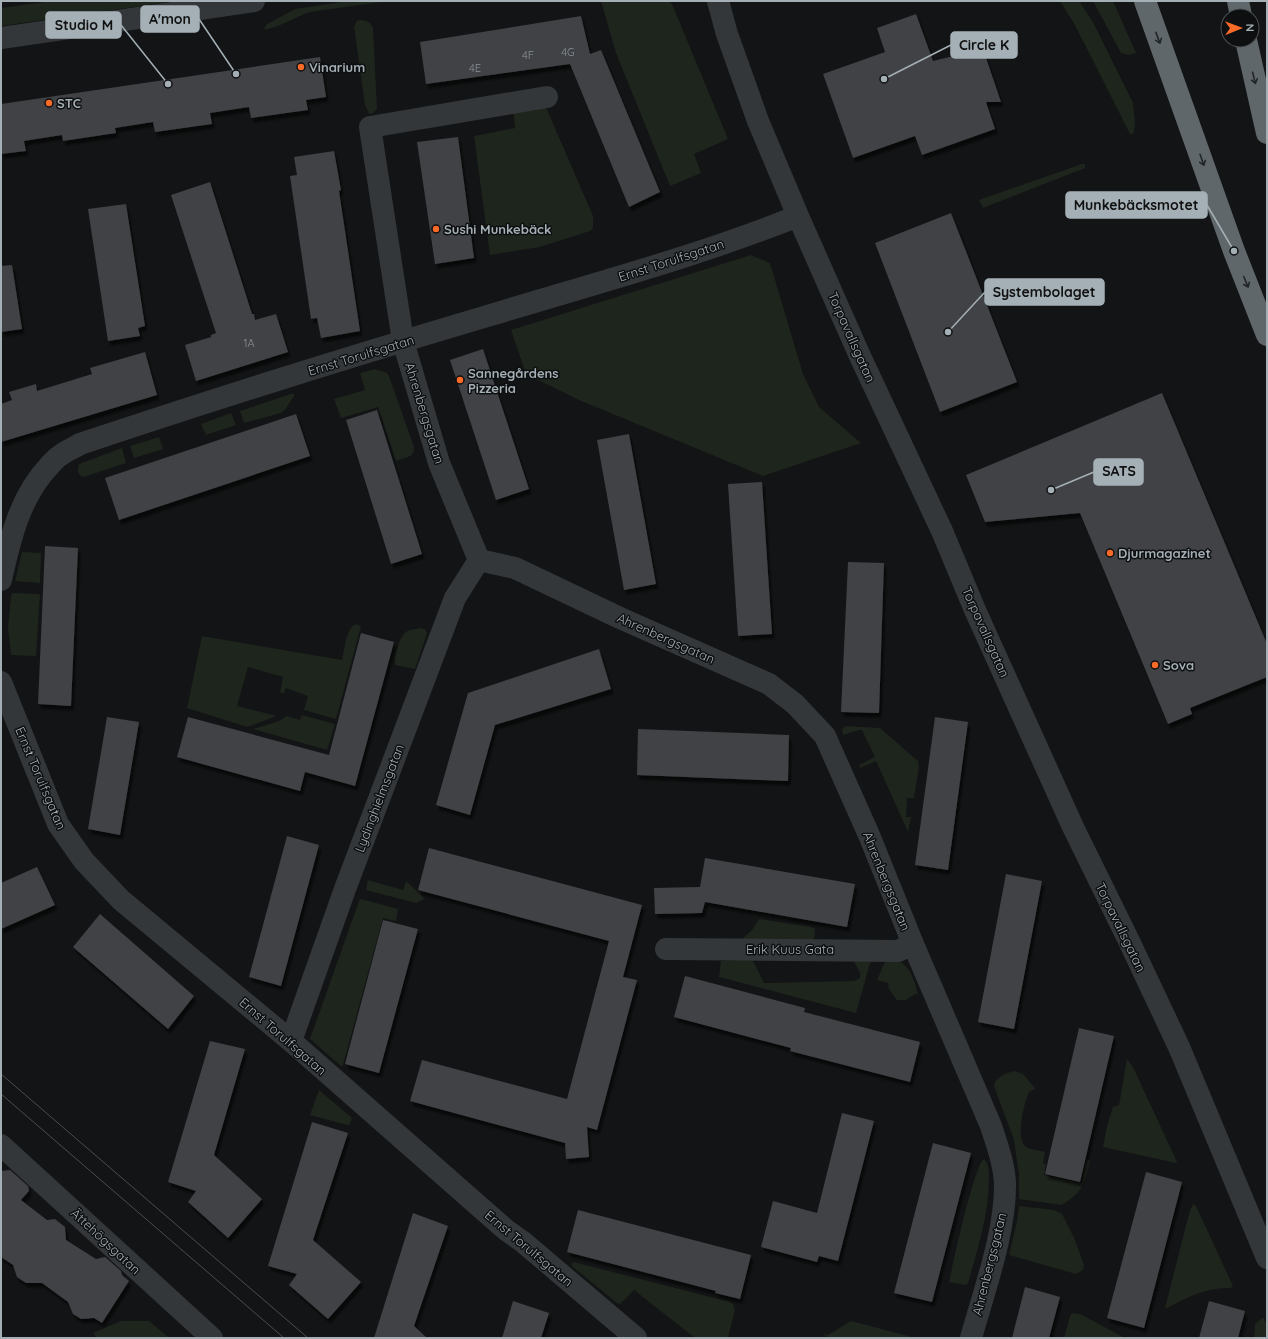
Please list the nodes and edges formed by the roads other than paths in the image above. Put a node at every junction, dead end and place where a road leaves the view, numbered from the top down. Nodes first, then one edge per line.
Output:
1 (254, 1) edge
2 (718, 1) edge
3 (1145, 1) edge
4 (1, 38) edge
5 (1248, 48) edge
6 (547, 97) dead end
7 (1267, 133) edge
8 (798, 216) junction
9 (1267, 335) edge
10 (403, 341) junction
11 (479, 560) junction
12 (1, 580) edge
13 (1, 682) edge
14 (913, 944) junction
15 (666, 949) dead end
16 (291, 1042) junction
17 (1, 1145) edge
18 (1267, 1258) edge
19 (212, 1338) edge
20 (636, 1338) edge
21 (971, 1338) edge

1 - 4 street
2 - 8 street, Torpavallsgatan
3 -> 9 highway
5 -> 7 highway
6 - 10 street, Ahrenbergsgatan
8 - 10 street, Ernst Torulfsgatan
8 - 18 street, Torpavallsgatan
10 - 11 street, Ahrenbergsgatan
10 - 12 street, Ernst Torulfsgatan
11 - 14 street, Ahrenbergsgatan
11 - 16 street, Lydinghielmsgatan
13 - 16 street, Ernst Torulfsgatan
14 - 15 street, Erik Kuus Gata
14 - 21 street, Ahrenbergsgatan
16 - 20 street, Ernst Torulfsgatan
17 - 19 street, Ättehögsgatan

